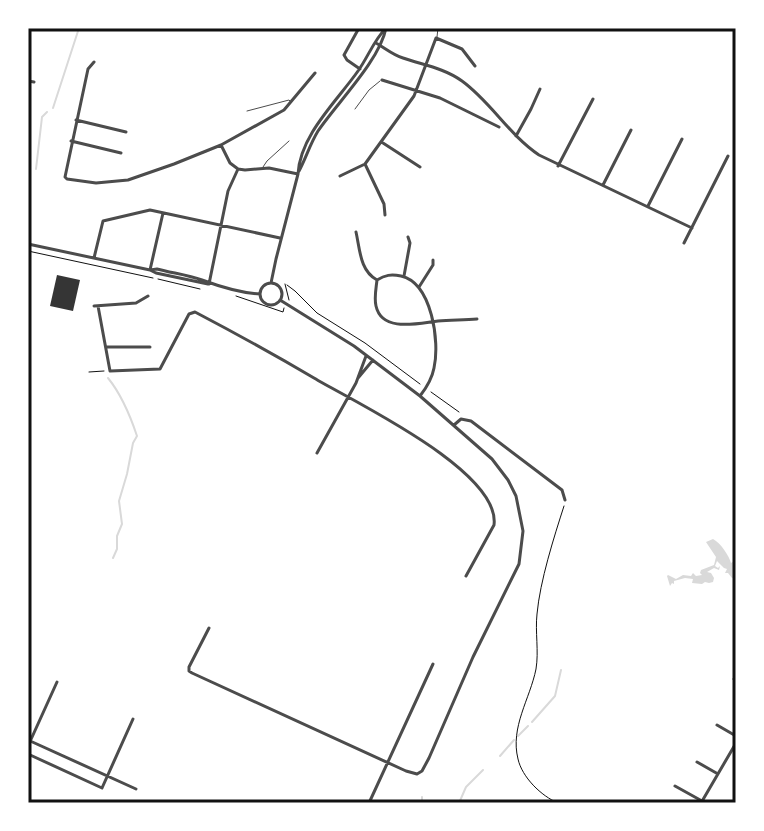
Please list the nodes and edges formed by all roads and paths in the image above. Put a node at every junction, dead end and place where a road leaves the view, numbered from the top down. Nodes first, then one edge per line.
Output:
1 (359, 28) edge
2 (386, 28) edge
3 (438, 28) edge
4 (436, 38) junction
5 (378, 44) junction
6 (94, 62) dead end
7 (425, 65) junction
8 (475, 66) dead end
9 (360, 69) junction
10 (315, 73) dead end
11 (382, 80) joint
12 (28, 81) edge
13 (34, 82) dead end
14 (540, 89) dead end
15 (416, 91) junction
16 (593, 99) dead end
17 (291, 102) junction
18 (355, 109) dead end
19 (247, 111) dead end
20 (76, 120) junction
21 (499, 127) dead end
22 (631, 130) dead end
23 (126, 132) dead end
24 (516, 136) junction
25 (682, 139) dead end
26 (71, 141) junction
27 (289, 141) dead end
28 (382, 142) junction
29 (221, 145) junction
30 (121, 153) dead end
31 (728, 156) dead end
32 (365, 164) junction
33 (558, 166) junction
34 (263, 167) junction
35 (420, 167) dead end
36 (238, 169) junction
37 (298, 174) junction
38 (340, 176) dead end
39 (603, 185) junction
40 (648, 206) junction
41 (163, 213) junction
42 (385, 215) dead end
43 (221, 225) junction
44 (692, 228) junction
45 (356, 232) dead end
46 (408, 237) dead end
47 (281, 238) junction
48 (684, 243) dead end
49 (28, 244) edge
50 (94, 258) junction
51 (433, 260) dead end
52 (150, 270) junction
53 (404, 276) junction
54 (377, 280) junction
55 (271, 283) junction
56 (209, 284) junction
57 (285, 284) dead end
58 (419, 287) junction
59 (260, 294) junction
60 (148, 296) dead end
61 (280, 300) junction
62 (477, 319) dead end
63 (432, 322) junction
64 (106, 347) junction
65 (150, 347) dead end
66 (367, 356) junction
67 (373, 360) junction
68 (110, 371) junction
69 (89, 372) dead end
70 (358, 378) junction
71 (426, 388) junction
72 (420, 396) junction
73 (348, 397) junction
74 (464, 419) junction
75 (454, 425) junction
76 (317, 453) dead end
77 (565, 500) joint
78 (466, 576) dead end
79 (209, 628) dead end
80 (433, 664) dead end
81 (57, 682) dead end
82 (133, 719) dead end
83 (717, 725) dead end
84 (736, 736) edge
85 (29, 742) edge
86 (736, 743) edge
87 (28, 754) edge
88 (388, 762) junction
89 (697, 762) dead end
90 (718, 774) junction
91 (107, 776) junction
92 (675, 786) dead end
93 (136, 789) dead end
94 (701, 802) edge
95 (369, 803) edge
96 (558, 803) edge

1 - 9 street
2 - 5 street
3 - 4 lane
4 - 7 street
4 - 8 street
5 - 7 street
5 - 9 street
5 - 37 street
6 - 20 street
7 - 15 street
7 - 24 street
9 - 37 street
10 - 17 street
11 - 15 street
11 - 18 lane
12 - 13 street
14 - 24 street
15 - 21 street
15 - 28 street
16 - 33 street
17 - 19 lane
17 - 29 street
20 - 23 street
20 - 26 street
22 - 39 street
24 - 33 street
25 - 40 street
26 - 29 street
26 - 30 street
27 - 34 lane
28 - 32 street
28 - 35 street
29 - 36 street
31 - 44 street
32 - 38 street
32 - 42 street
33 - 39 street
34 - 36 street
34 - 37 street
36 - 43 street
37 - 47 street
39 - 40 street
40 - 44 street
41 - 43 street
41 - 50 street
41 - 52 street
43 - 47 street
43 - 56 street
44 - 48 street
45 - 54 street
46 - 53 street
47 - 55 street
49 - 50 street
50 - 52 street
51 - 58 street
52 - 56 street
53 - 54 street
53 - 58 street
54 - 63 street
55 - 59 street
55 - 61 street
56 - 59 street
57 - 71 path
58 - 63 street
59 - 61 street
60 - 64 street
61 - 66 street
62 - 63 street
63 - 71 street
64 - 65 street
64 - 68 street
66 - 67 street
66 - 70 street
67 - 70 street
67 - 72 street
68 - 69 path
68 - 73 street
70 - 73 street
71 - 72 street
71 - 74 path
72 - 75 street
73 - 76 street
73 - 78 street
74 - 75 street
74 - 77 street
75 - 88 street
77 - 96 path
79 - 88 street
80 - 88 street
81 - 85 street
82 - 91 street
83 - 84 street
85 - 91 street
86 - 90 street
87 - 91 street
88 - 95 street
89 - 90 street
90 - 94 street
91 - 93 street
92 - 94 street

